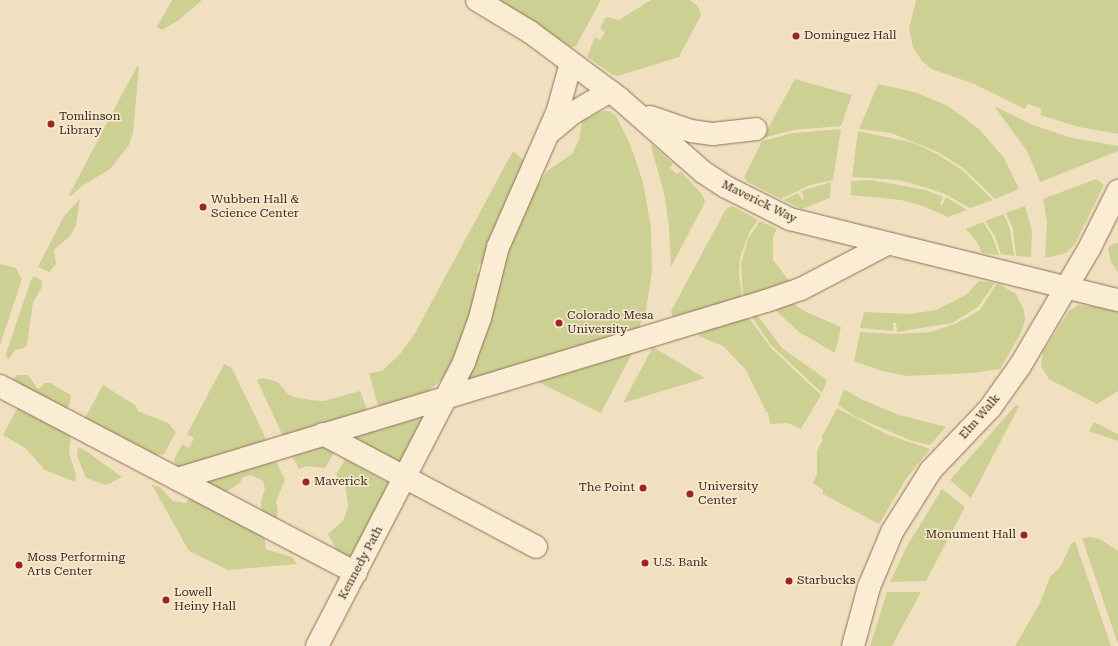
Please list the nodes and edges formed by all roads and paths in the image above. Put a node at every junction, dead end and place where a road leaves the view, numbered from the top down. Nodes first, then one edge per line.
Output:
1 (477, 0) edge
2 (571, 63) junction
3 (610, 91) junction
4 (634, 111) junction
5 (756, 129) dead end
6 (549, 133) junction
7 (1118, 191) edge
8 (887, 244) junction
9 (1064, 288) junction
10 (1118, 300) edge
11 (0, 386) edge
12 (447, 397) junction
13 (322, 434) junction
14 (177, 479) junction
15 (405, 479) junction
16 (536, 547) dead end
17 (356, 573) junction
18 (317, 646) edge
19 (853, 646) edge

1 - 2 street, Maverick Way
2 - 3 street, Maverick Way
2 - 6 street, Kennedy Path
3 - 4 street, Maverick Way
3 - 6 street
4 - 5 street
4 - 8 street, Maverick Way
6 - 12 street, Kennedy Path
7 - 9 street, Elm Walk
8 - 9 street, Maverick Way
8 - 12 street
9 - 10 street, Maverick Way
9 - 19 street, Elm Walk
11 - 14 street
12 - 13 street
12 - 15 street, Kennedy Path
13 - 14 street
13 - 15 street
14 - 17 street
15 - 16 street
15 - 17 street, Kennedy Path
17 - 18 street, Kennedy Path

